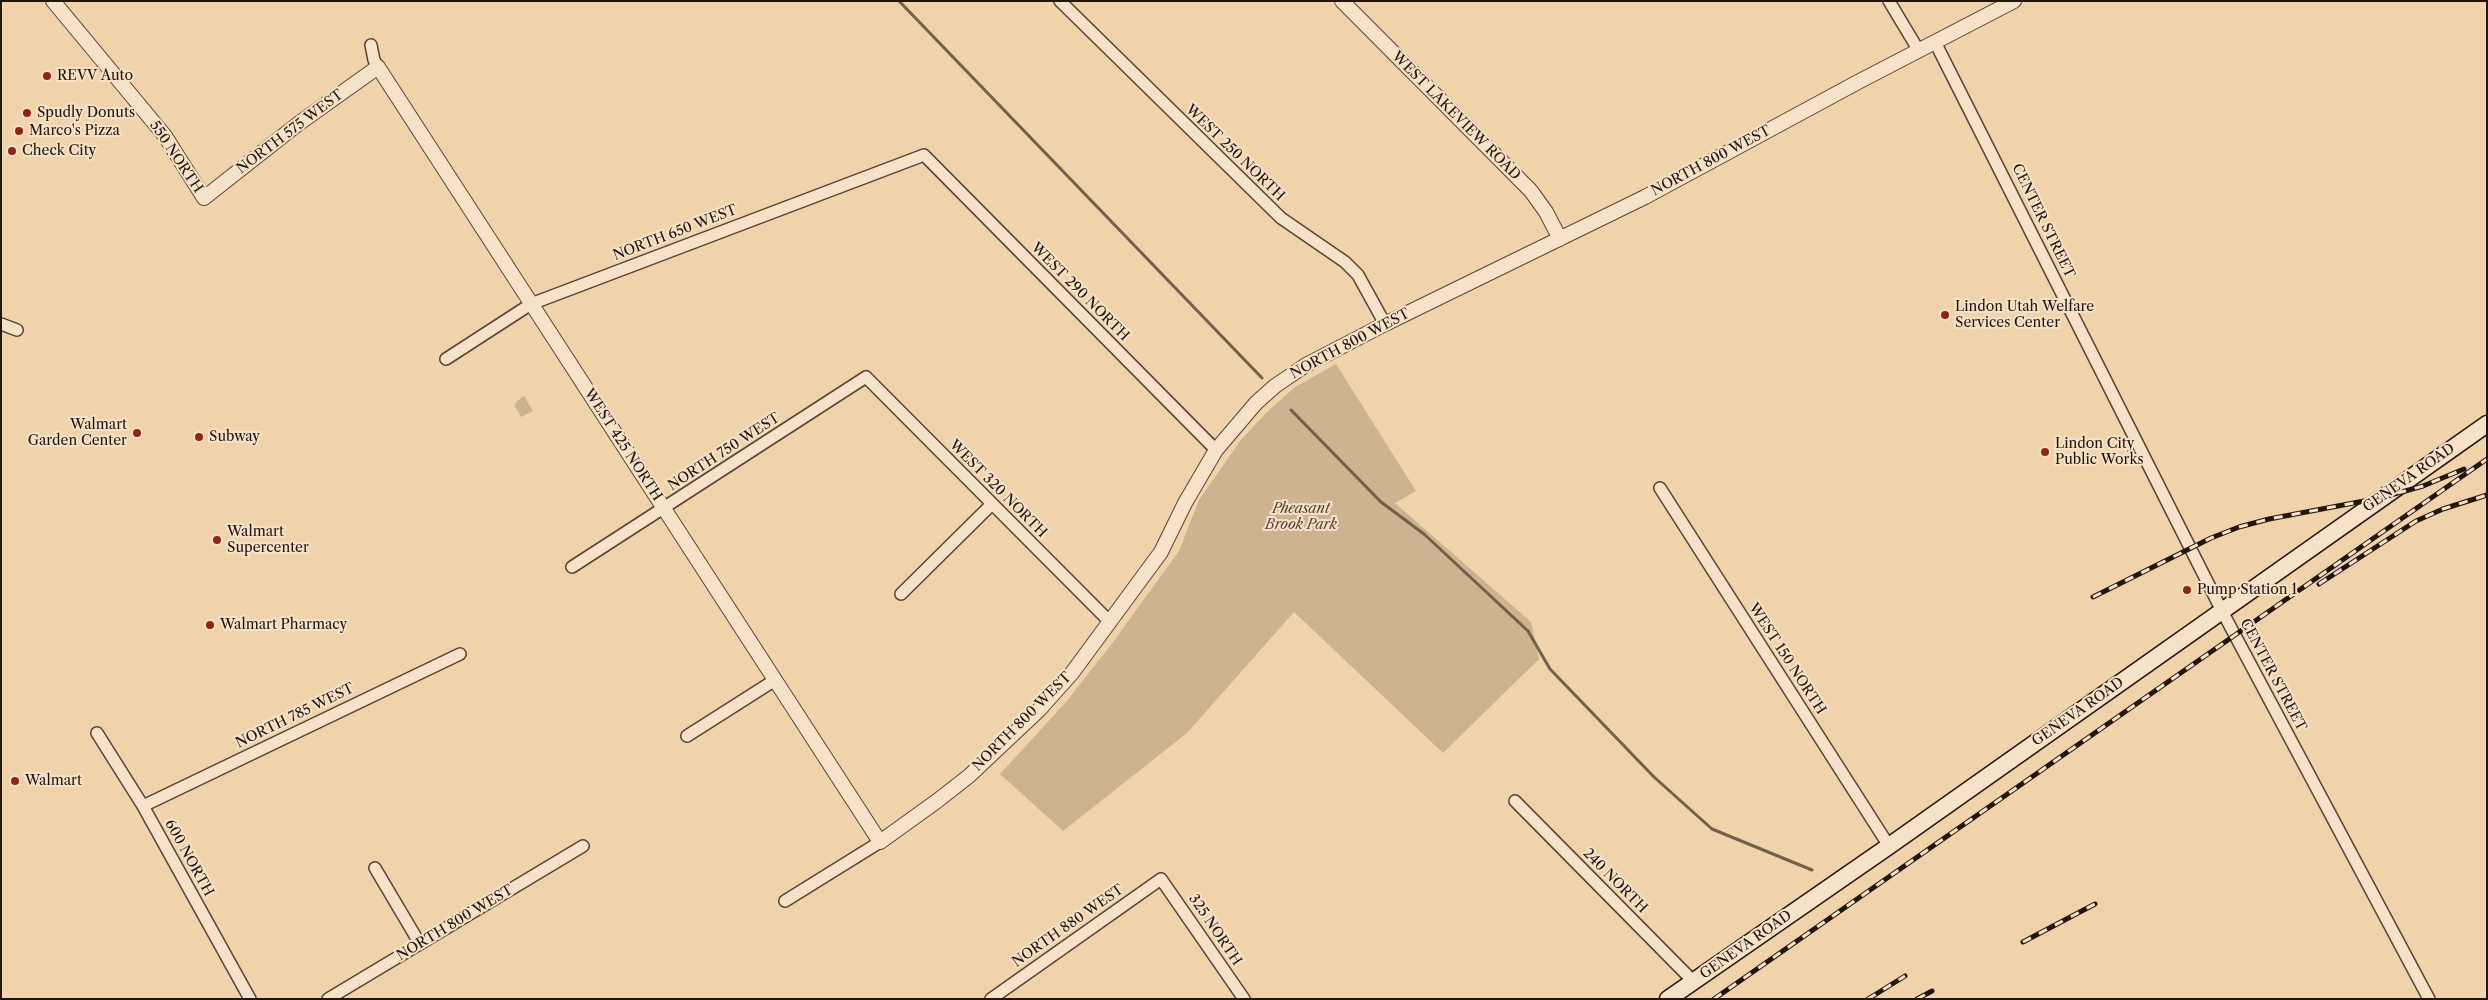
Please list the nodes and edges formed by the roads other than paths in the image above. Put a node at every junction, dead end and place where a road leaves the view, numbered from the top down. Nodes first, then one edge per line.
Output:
1 (53, 1) edge
2 (1060, 1) edge
3 (1342, 1) edge
4 (1889, 1) edge
5 (2014, 1) edge
6 (1998, 5) edge
7 (1935, 42) junction
8 (371, 45) dead end
9 (1919, 51) junction
10 (378, 67) junction
11 (924, 155) joint
12 (204, 198) joint
13 (1560, 239) junction
14 (531, 304) junction
15 (1, 324) edge
16 (1385, 324) junction
17 (17, 330) dead end
18 (446, 359) dead end
19 (866, 377) joint
20 (2487, 424) edge
21 (1216, 450) junction
22 (1660, 488) dead end
23 (991, 505) junction
24 (664, 508) junction
25 (572, 568) dead end
26 (901, 594) dead end
27 (2222, 611) junction
28 (1110, 622) junction
29 (460, 654) dead end
30 (775, 680) junction
31 (97, 733) dead end
32 (687, 736) dead end
33 (1515, 801) dead end
34 (143, 806) junction
35 (880, 842) junction
36 (583, 846) dead end
37 (1889, 846) junction
38 (375, 868) dead end
39 (1162, 879) joint
40 (785, 901) dead end
41 (420, 944) junction
42 (1693, 981) junction
43 (250, 999) edge
44 (328, 999) edge
45 (991, 999) edge
46 (1244, 999) edge
47 (1668, 999) edge
48 (2429, 999) edge

1 - 12 street, 550 NORTH
2 - 16 street, WEST 250 NORTH
3 - 13 street, WEST LAKEVIEW ROAD
4 - 9 street
5 - 6 street, NORTH 800 WEST
6 - 7 street, NORTH 800 WEST
7 - 9 street, NORTH 800 WEST
7 - 27 street, CENTER STREET
8 - 10 street, WEST 425 NORTH
9 - 13 street, NORTH 800 WEST
10 - 12 street, NORTH 575 WEST
10 - 14 street, WEST 425 NORTH
11 - 14 street, NORTH 650 WEST
11 - 21 street, WEST 290 NORTH
13 - 16 street, NORTH 800 WEST
14 - 18 street, NORTH 650 WEST
14 - 24 street, WEST 425 NORTH
15 - 17 street
16 - 21 street, NORTH 800 WEST
19 - 23 street, WEST 320 NORTH
19 - 24 street, NORTH 750 WEST
20 - 27 main road, GENEVA ROAD
21 - 28 street, NORTH 800 WEST
22 - 37 street, WEST 150 NORTH
23 - 26 street
23 - 28 street, WEST 320 NORTH
24 - 25 street, NORTH 750 WEST
24 - 30 street, WEST 425 NORTH
27 - 37 main road, GENEVA ROAD
27 - 48 street, CENTER STREET
28 - 35 street, NORTH 800 WEST
29 - 34 street, NORTH 785 WEST
30 - 32 street
30 - 35 street, WEST 425 NORTH
31 - 34 street, 600 NORTH
33 - 42 street, 240 NORTH
34 - 43 street, 600 NORTH
35 - 40 street, NORTH 800 WEST
36 - 41 street, NORTH 800 WEST
37 - 42 main road, GENEVA ROAD
38 - 41 street
39 - 45 street, NORTH 880 WEST
39 - 46 street, 325 NORTH
41 - 44 street, NORTH 800 WEST
42 - 47 main road, GENEVA ROAD

